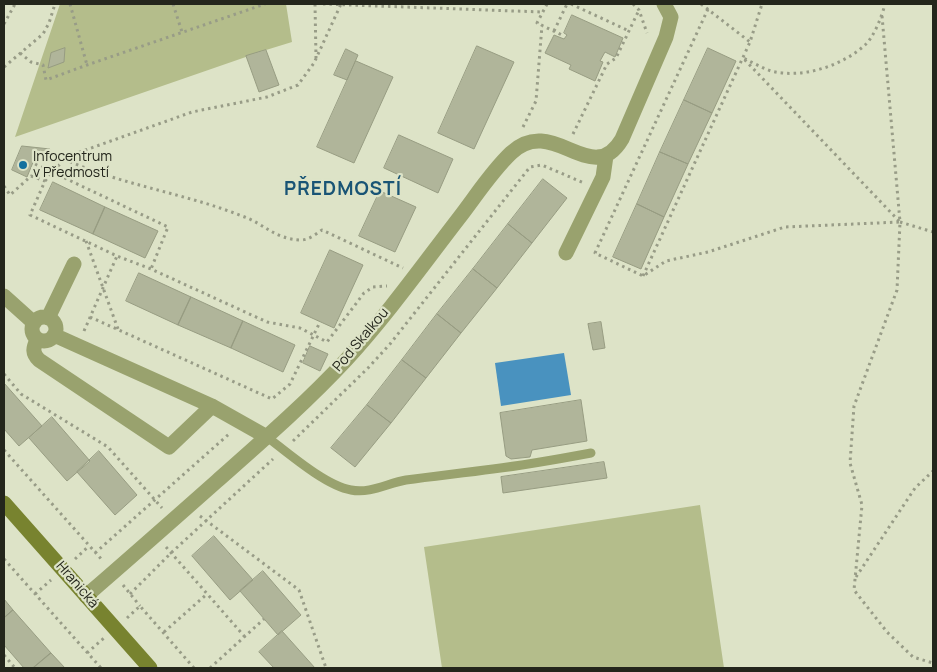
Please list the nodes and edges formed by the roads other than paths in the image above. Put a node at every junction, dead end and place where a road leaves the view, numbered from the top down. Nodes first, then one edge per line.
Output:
1 (664, 4) edge
2 (606, 156) junction
3 (566, 253) dead end
4 (74, 264) dead end
5 (4, 296) edge
6 (48, 318) junction
7 (34, 322) junction
8 (54, 335) junction
9 (38, 340) junction
10 (212, 406) junction
11 (267, 438) junction
12 (591, 453) dead end
13 (4, 503) edge
14 (86, 596) junction
15 (150, 668) edge

1 - 2 street
2 - 3 street
2 - 11 street, Pod Skalkou
4 - 6 street
5 - 7 street
6 - 7 street
6 - 8 street
7 - 9 street
8 - 9 street
8 - 10 street
9 - 10 street
10 - 11 street
11 - 12 lane
11 - 14 street, Pod Skalkou
13 - 14 main road, Hranická
14 - 15 main road, Hranická

